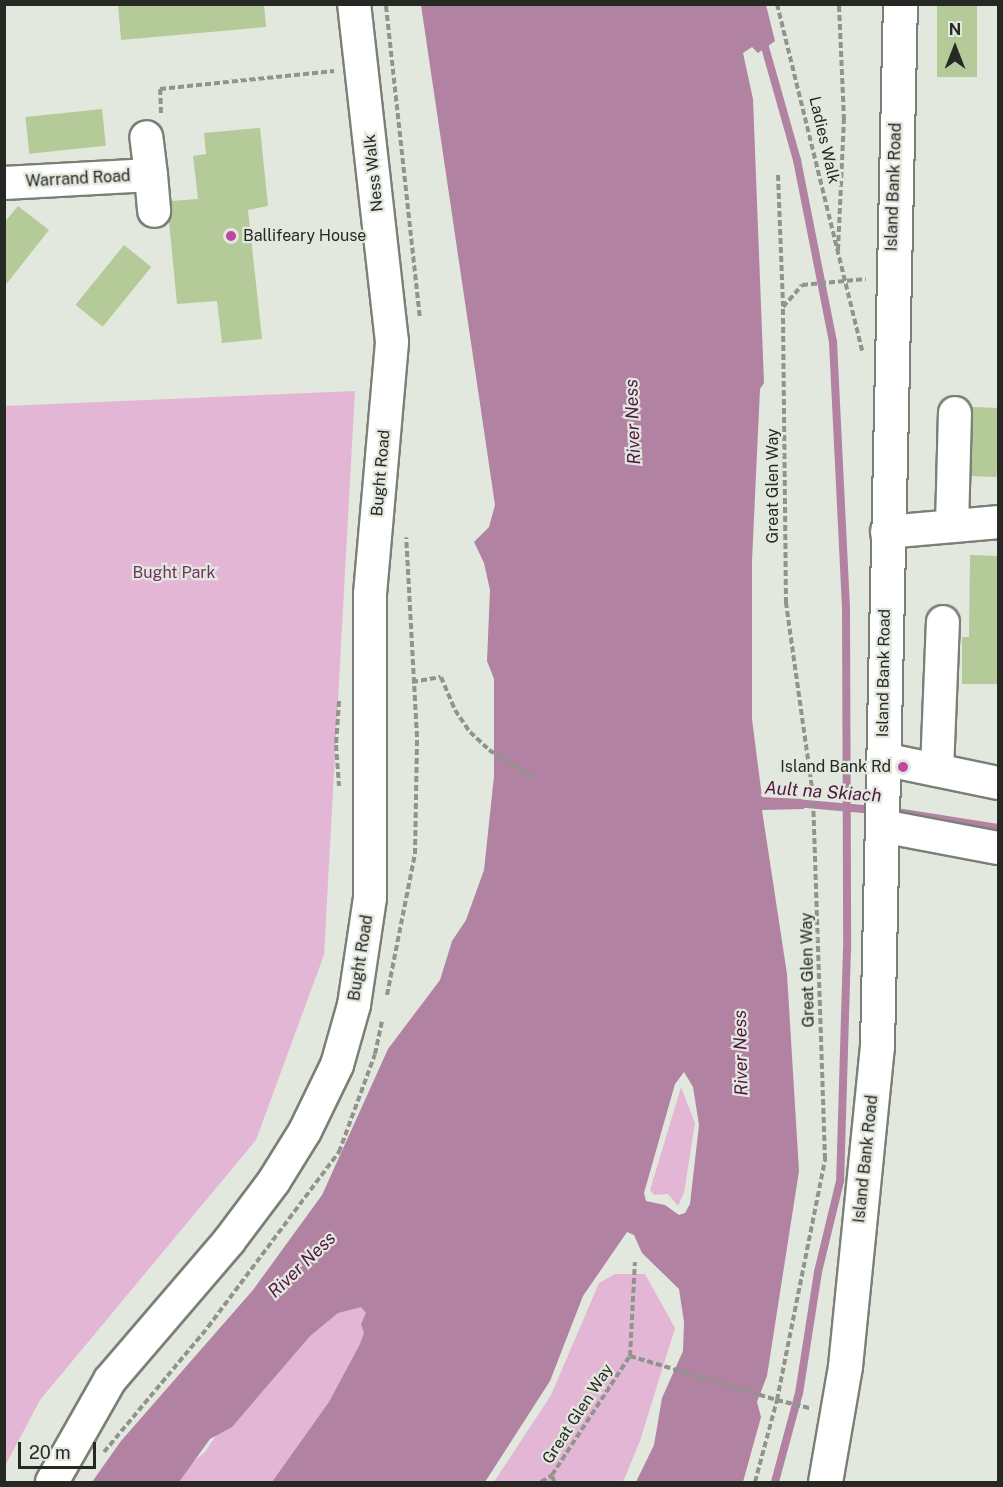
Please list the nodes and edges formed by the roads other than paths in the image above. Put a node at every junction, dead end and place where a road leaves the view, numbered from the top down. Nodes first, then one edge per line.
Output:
1 (354, 4) edge
2 (900, 4) edge
3 (146, 137) road end
4 (151, 175) junction
5 (4, 183) edge
6 (154, 211) dead end
7 (392, 342) joint
8 (956, 413) dead end
9 (999, 522) edge
10 (952, 526) junction
11 (887, 532) junction
12 (943, 622) dead end
13 (883, 759) junction
14 (937, 770) junction
15 (999, 783) edge
16 (882, 814) junction
17 (999, 848) edge
18 (52, 1482) edge
19 (825, 1482) edge

1 - 7 street, Ness Walk
2 - 11 main road, Island Bank Road
3 - 4 street, Warrand Road
4 - 5 street, Warrand Road
4 - 6 street, Warrand Road
7 - 18 street, Bught Road
8 - 10 street
9 - 10 street
10 - 11 street
11 - 13 main road, Island Bank Road
12 - 14 street
13 - 14 street
13 - 16 main road, Island Bank Road
14 - 15 street
16 - 17 street
16 - 19 main road, Island Bank Road

